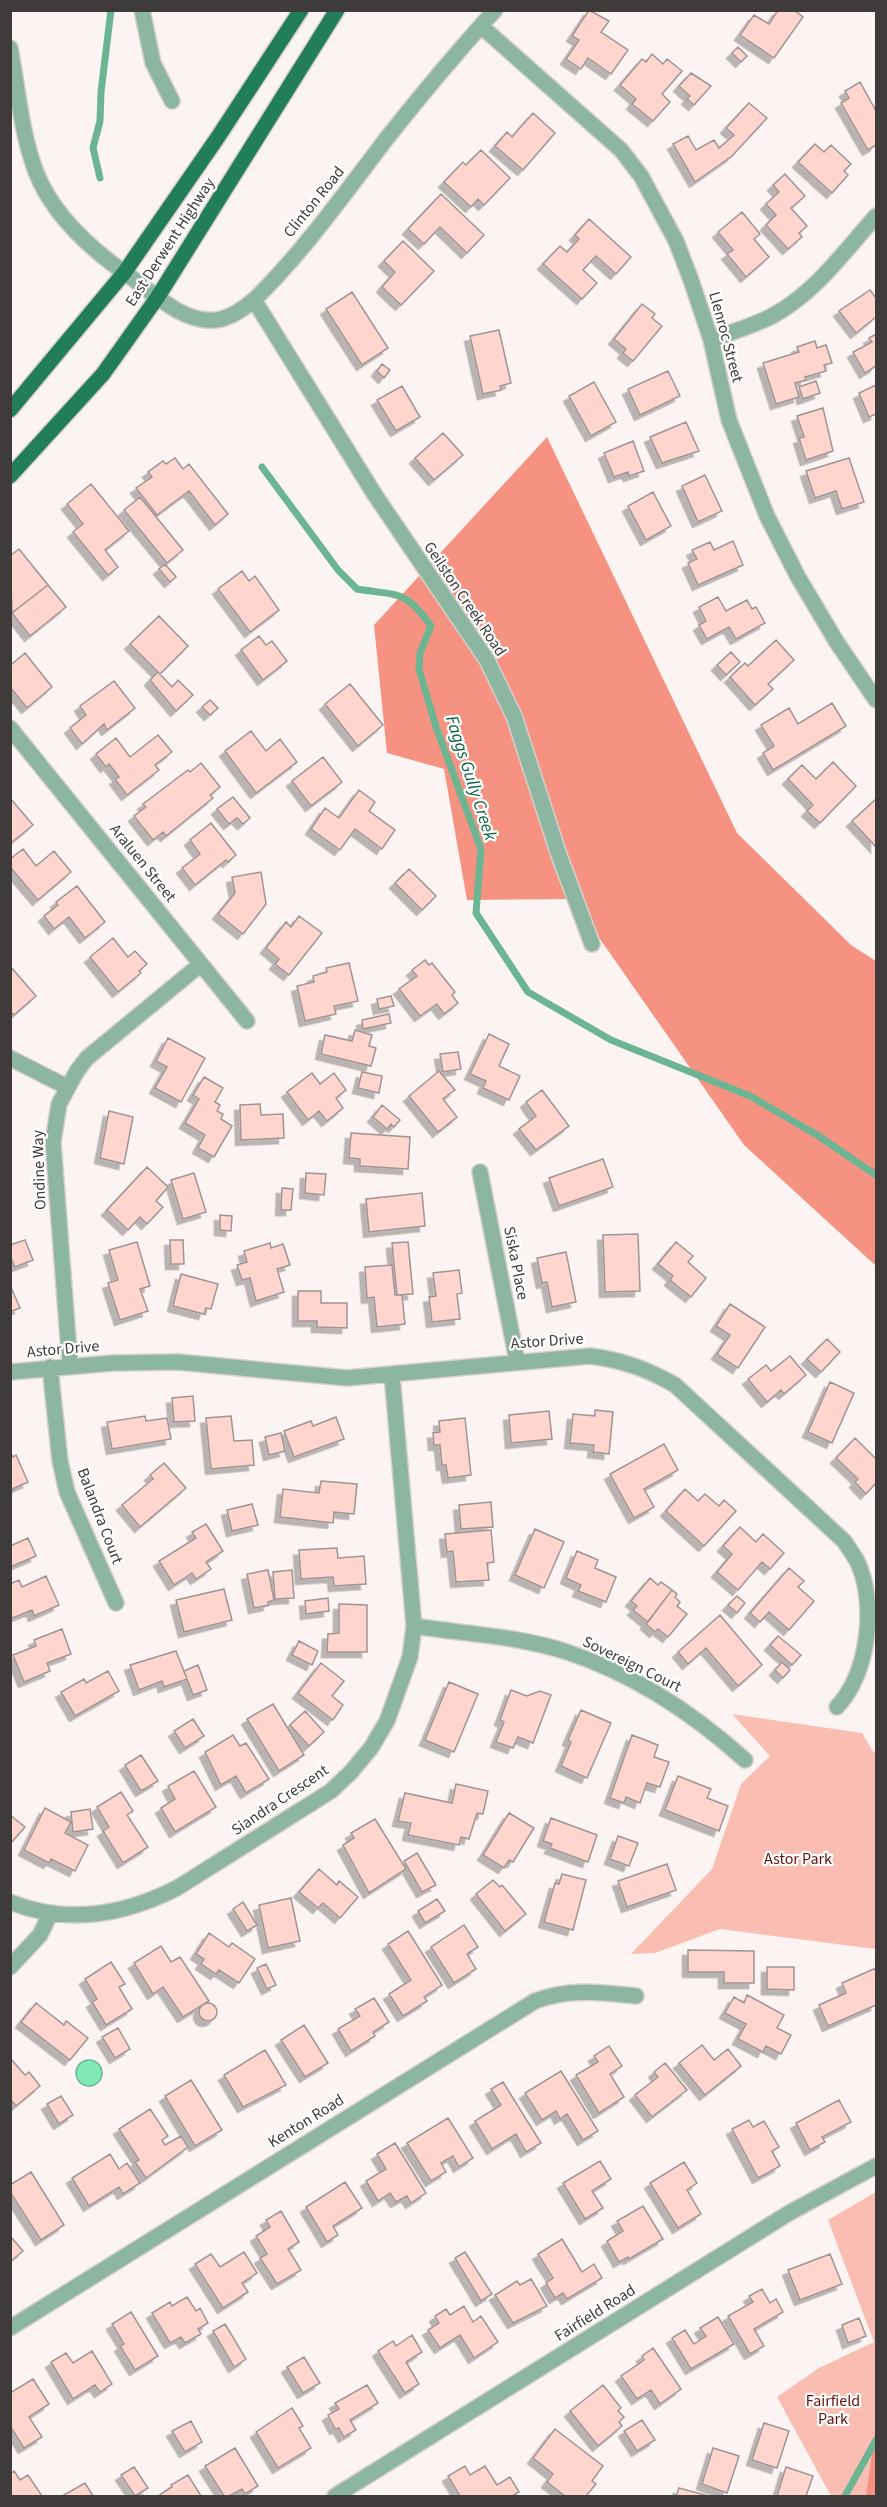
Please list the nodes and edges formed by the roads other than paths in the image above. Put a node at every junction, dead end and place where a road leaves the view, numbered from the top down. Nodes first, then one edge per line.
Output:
1 (142, 10) edge
2 (301, 10) edge
3 (337, 10) edge
4 (495, 10) edge
5 (481, 26) junction
6 (10, 48) edge
7 (14, 86) edge
8 (172, 101) dead end
9 (876, 216) edge
10 (124, 273) junction
11 (157, 298) junction
12 (254, 300) junction
13 (711, 340) junction
14 (10, 410) edge
15 (10, 476) edge
16 (876, 700) edge
17 (10, 728) edge
18 (592, 944) dead end
19 (201, 964) junction
20 (247, 1021) dead end
21 (10, 1058) edge
22 (67, 1088) junction
23 (480, 1172) dead end
24 (517, 1360) junction
25 (70, 1365) junction
26 (50, 1367) junction
27 (10, 1372) edge
28 (392, 1375) junction
29 (116, 1604) dead end
30 (414, 1626) junction
31 (837, 1707) dead end
32 (745, 1760) dead end
33 (10, 1902) edge
34 (50, 1914) junction
35 (10, 1967) edge
36 (636, 1996) dead end
37 (876, 2166) edge
38 (10, 2328) edge
39 (335, 2496) edge

1 - 8 street
2 - 10 main road, East Derwent Highway
3 - 11 main road, East Derwent Highway
4 - 5 street, Clinton Road
5 - 12 street, Clinton Road
5 - 13 street, Llenroc Street
6 - 7 street, Clinton Road
7 - 10 street, Clinton Road
9 - 13 street
10 - 11 street, Clinton Road
10 - 14 main road, East Derwent Highway
11 - 12 street, Clinton Road
11 - 15 main road, East Derwent Highway
12 - 18 street, Geilston Creek Road
13 - 16 street, Llenroc Street
17 - 19 street, Araluen Street
19 - 20 street, Araluen Street
19 - 22 street, Ondine Way
21 - 22 street
22 - 25 street, Ondine Way
23 - 24 street, Siska Place
24 - 28 street, Astor Drive
24 - 31 street, Astor Drive
25 - 26 street, Astor Drive
25 - 28 street, Astor Drive
26 - 27 street, Astor Drive
26 - 29 street, Balandra Court
28 - 30 street, Siandra Crescent
30 - 32 street, Sovereign Court
30 - 34 street, Siandra Crescent
33 - 34 street, Siandra Crescent
34 - 35 street
36 - 38 street, Kenton Road
37 - 39 street, Fairfield Road

